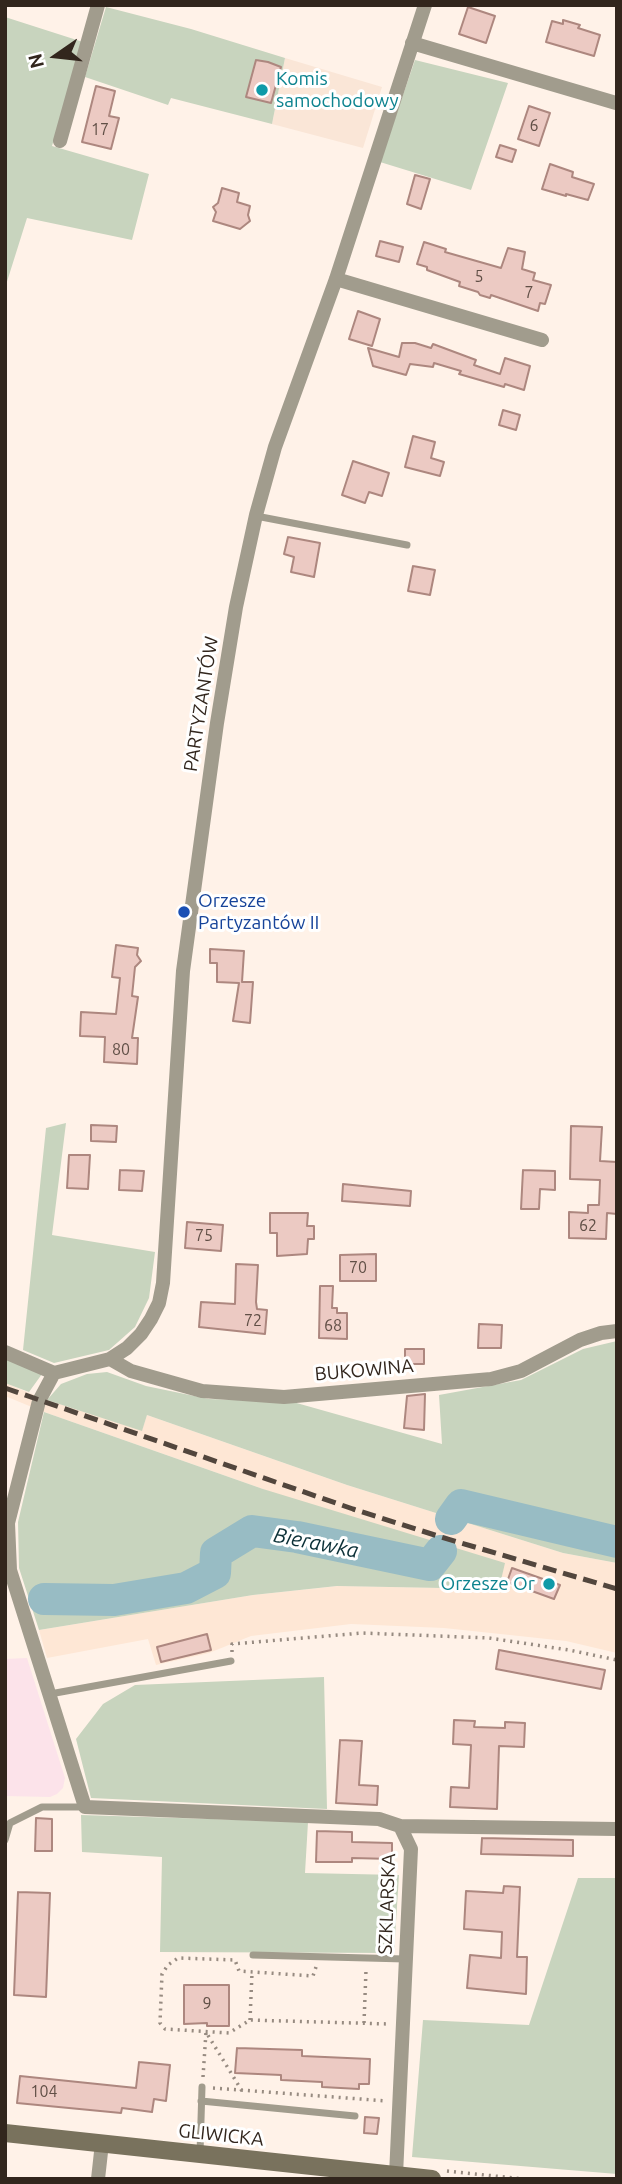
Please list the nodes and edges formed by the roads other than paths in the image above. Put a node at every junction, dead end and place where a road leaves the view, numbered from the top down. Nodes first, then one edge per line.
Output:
1 (98, 5) edge
2 (425, 5) edge
3 (412, 43) junction
4 (616, 103) edge
5 (60, 141) dead end
6 (337, 279) junction
7 (542, 340) dead end
8 (256, 515) junction
9 (407, 545) dead end
10 (617, 1331) edge
11 (5, 1352) edge
12 (110, 1359) junction
13 (54, 1373) junction
14 (231, 1661) road end
15 (50, 1694) junction
16 (85, 1807) junction
17 (400, 1826) junction
18 (617, 1829) edge
19 (5, 1840) edge
20 (253, 1955) dead end
21 (405, 1959) junction
22 (202, 2087) road end
23 (201, 2101) junction
24 (355, 2116) dead end
25 (5, 2133) edge
26 (102, 2143) junction
27 (200, 2153) junction
28 (396, 2175) junction
29 (437, 2175) edge
30 (98, 2179) edge

1 - 5 street
2 - 3 street, PARTYZANTÓW
3 - 4 street
3 - 6 street, PARTYZANTÓW
6 - 7 street
6 - 8 street, PARTYZANTÓW
8 - 9 lane
8 - 12 street, PARTYZANTÓW
10 - 12 street, BUKOWINA
11 - 13 street
12 - 13 street, PARTYZANTÓW
13 - 15 street
14 - 15 lane
15 - 16 street
16 - 17 street, SZKLARSKA
16 - 19 lane, SZKLARSKA
17 - 18 street
17 - 21 street, SZKLARSKA
20 - 21 lane
21 - 28 street, SZKLARSKA
22 - 23 lane
23 - 24 lane
23 - 27 lane
25 - 26 main road, GLIWICKA
26 - 27 main road, GLIWICKA
26 - 30 street
27 - 28 main road, GLIWICKA
28 - 29 main road, GLIWICKA

